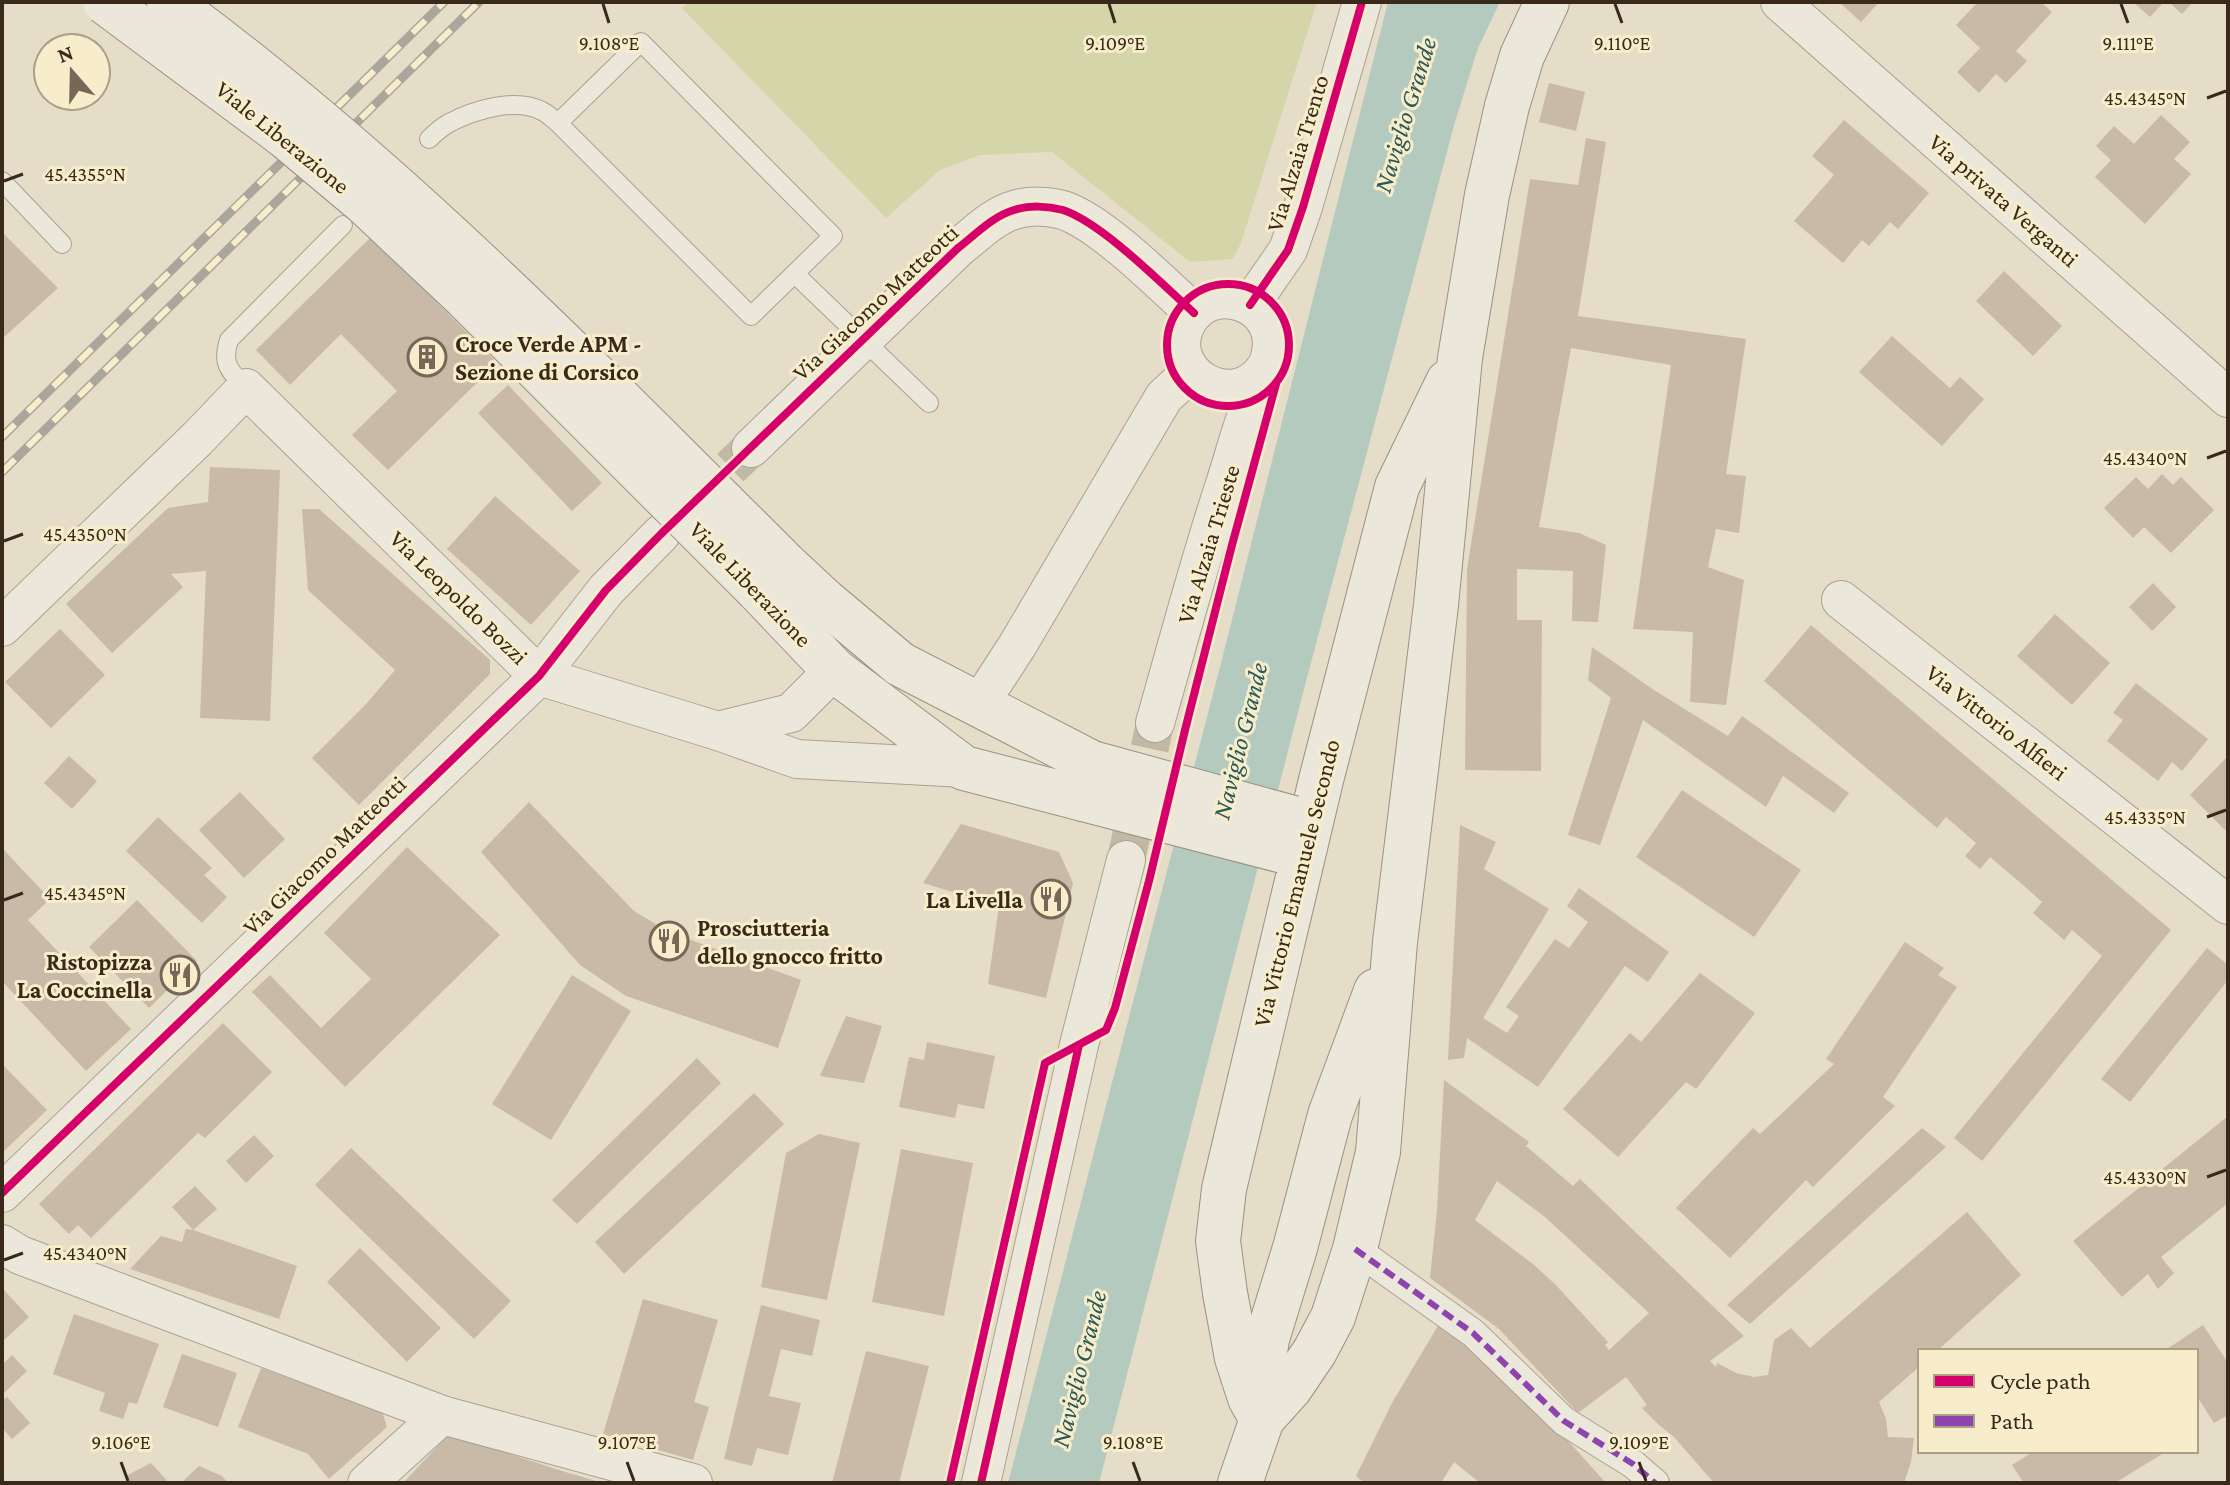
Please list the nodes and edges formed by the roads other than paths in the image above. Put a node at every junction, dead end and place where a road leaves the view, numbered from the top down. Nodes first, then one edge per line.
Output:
1 (105, 2) edge
2 (169, 2) edge
3 (1362, 2) edge
4 (1547, 2) edge
5 (1780, 2) edge
6 (558, 123) junction
7 (429, 139) dead end
8 (2, 181) edge
9 (343, 225) dead end
10 (62, 244) dead end
11 (795, 274) junction
12 (1250, 305) junction
13 (1194, 313) junction
14 (865, 339) junction
15 (1460, 358) junction
16 (1266, 367) junction
17 (1191, 372) junction
18 (246, 388) junction
19 (2228, 398) edge
20 (929, 403) dead end
21 (751, 448) tunnel mouth
22 (661, 534) tunnel mouth
23 (771, 576) junction
24 (1841, 600) dead end
25 (2, 627) edge
26 (834, 670) junction
27 (539, 676) junction
28 (978, 706) junction
29 (1155, 723) tunnel mouth
30 (718, 731) junction
31 (964, 768) junction
32 (1087, 781) junction
33 (1297, 837) junction
34 (1126, 860) tunnel mouth
35 (2228, 905) edge
36 (1395, 942) junction
37 (2, 1193) edge
38 (2, 1244) edge
39 (1355, 1249) junction
40 (442, 1415) junction
41 (1262, 1419) junction
42 (367, 1483) edge
43 (693, 1483) edge
44 (981, 1483) edge
45 (1240, 1483) edge
46 (1655, 1483) edge

1 - 23 main road, Viale Liberazione, bridge
2 - 23 main road, Viale Liberazione, bridge
3 - 12 street, Via Alzaia Trento
4 - 15 main road, Via Vittorio Emanuele Secondo
5 - 19 street, Via privata Verganti
6 - 7 lane
6 - 11 lane
6 - 11 lane
8 - 10 lane
9 - 18 lane
11 - 14 lane
12 - 13 street
12 - 16 street, Via Alzaia Trieste
13 - 14 street, Via Giacomo Matteotti
13 - 17 street
14 - 20 lane
14 - 21 street, Via Giacomo Matteotti
15 - 33 main road, Via Vittorio Emanuele Secondo
15 - 36 main road, Via Vittorio Emanuele Secondo
16 - 17 street
16 - 29 street, Via Alzaia Trieste
17 - 28 street
18 - 25 street
18 - 27 street, Via Leopoldo Bozzi
22 - 27 street, Via Giacomo Matteotti
23 - 26 main road, Viale Liberazione
23 - 28 main road, Viale Liberazione
24 - 35 street, Via Vittorio Alfieri
26 - 30 street
26 - 31 main road, Viale Liberazione
27 - 30 street, Via Leopoldo Bozzi
27 - 37 street, Via Giacomo Matteotti
28 - 32 main road, Viale Liberazione
30 - 31 street, Via Leopoldo Bozzi
31 - 32 main road, Viale Liberazione
32 - 33 main road, Viale Liberazione, bridge
33 - 41 main road, Via Vittorio Emanuele Secondo
34 - 44 street
36 - 39 main road, Via Vittorio Emanuele Secondo
36 - 41 main road, Via Vittorio Emanuele Secondo
38 - 40 street
39 - 41 main road, Via Vittorio Emanuele Secondo
39 - 46 street
40 - 42 street
40 - 43 street
41 - 45 main road, Via Vittorio Emanuele Secondo

